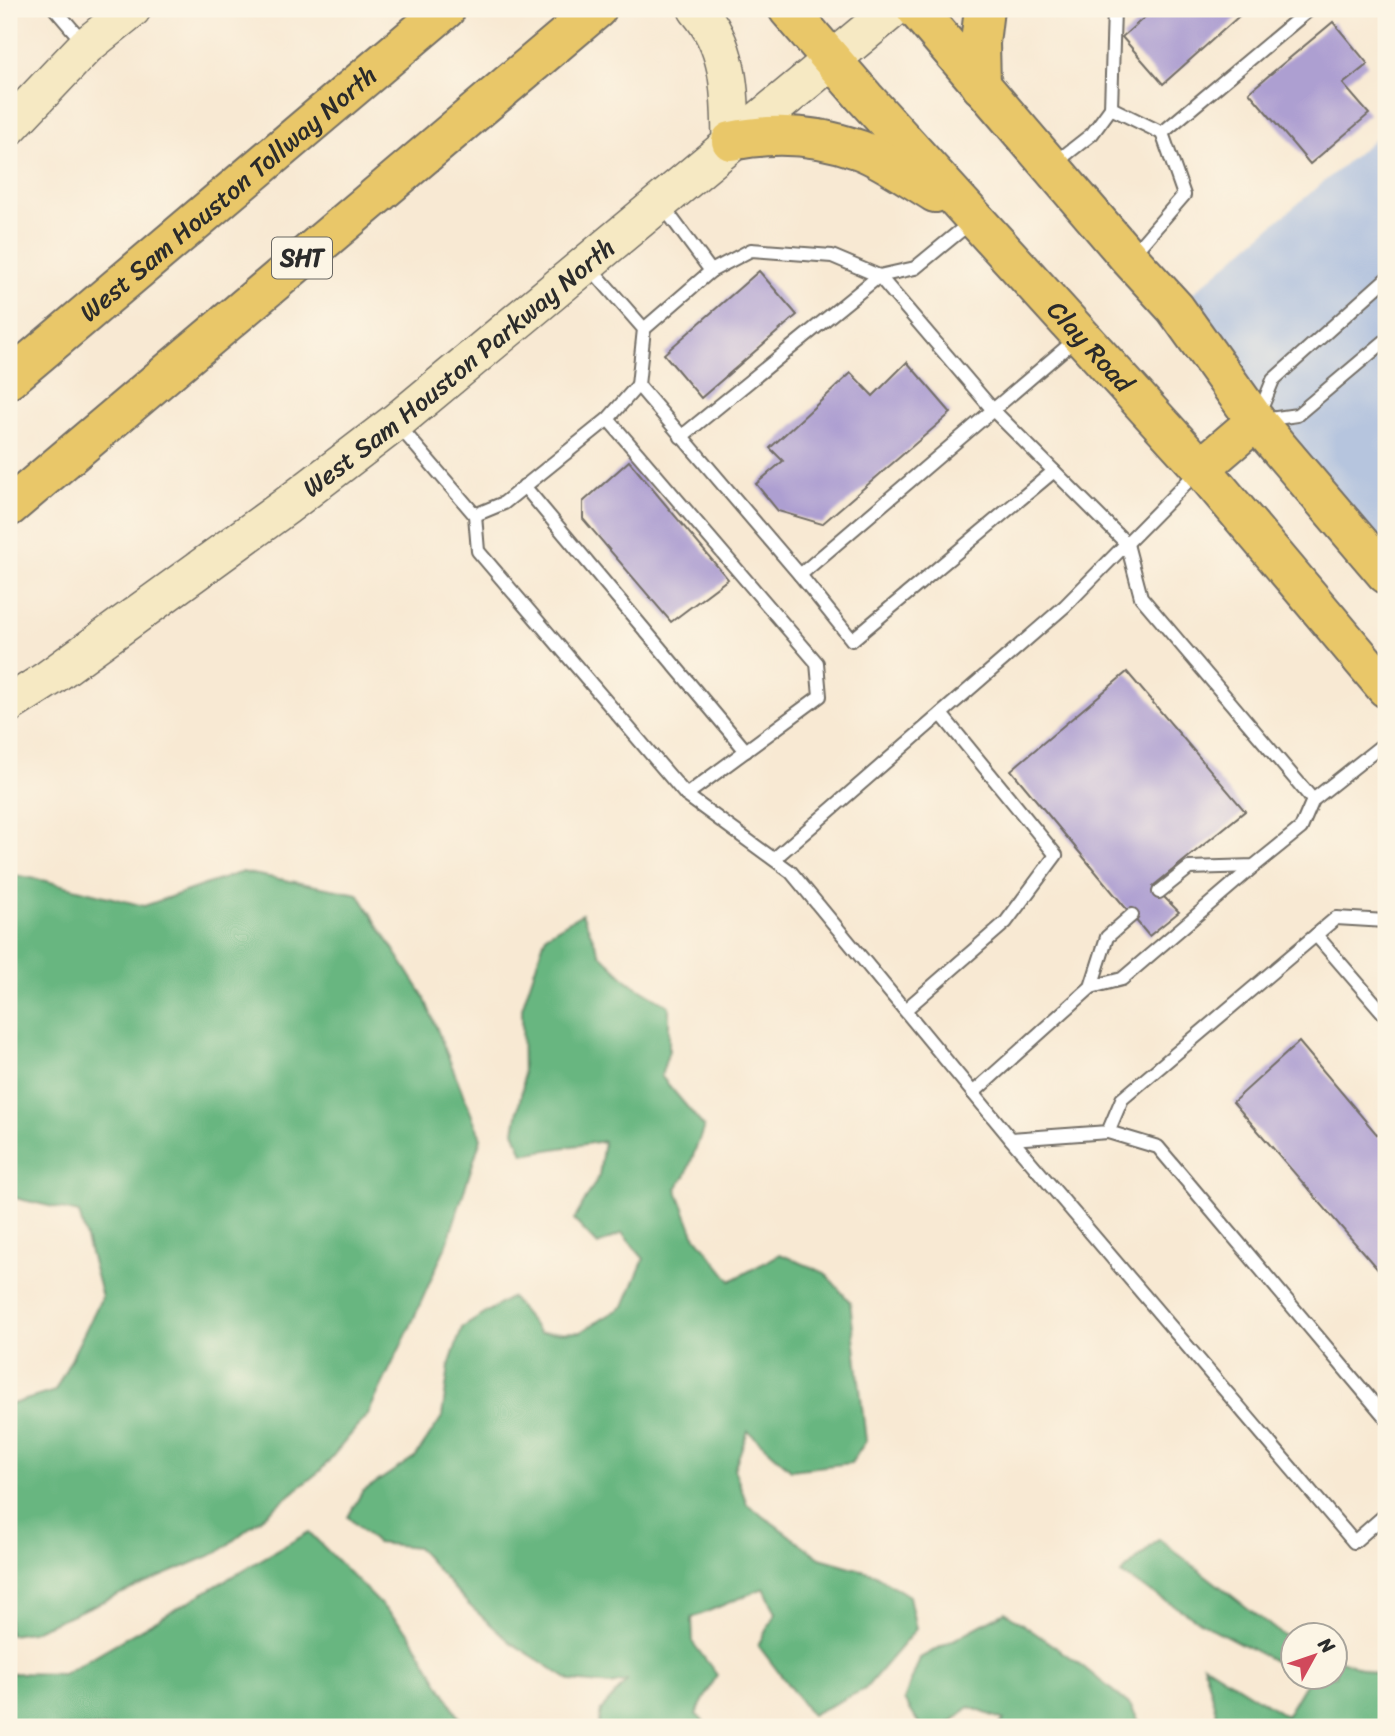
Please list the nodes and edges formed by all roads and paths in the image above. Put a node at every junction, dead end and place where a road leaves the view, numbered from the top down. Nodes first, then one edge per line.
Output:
1 (55, 9) edge
2 (132, 9) edge
3 (446, 9) edge
4 (596, 9) edge
5 (697, 9) edge
6 (788, 9) edge
7 (893, 9) edge
8 (916, 9) edge
9 (984, 9) edge
10 (1310, 9) edge
11 (1116, 11) edge
12 (86, 46) junction
13 (831, 60) junction
14 (981, 86) junction
15 (1111, 108) junction
16 (9, 127) edge
17 (1162, 133) junction
18 (731, 141) junction
19 (1052, 166) junction
20 (659, 201) junction
21 (971, 215) junction
22 (1129, 258) junction
23 (586, 262) junction
24 (711, 271) junction
25 (879, 276) junction
26 (1386, 279) edge
27 (644, 329) junction
28 (1080, 335) junction
29 (1386, 340) edge
30 (9, 379) edge
31 (638, 386) junction
32 (993, 410) junction
33 (608, 419) junction
34 (1256, 421) junction
35 (396, 422) junction
36 (681, 437) junction
37 (1201, 468) junction
38 (1054, 471) junction
39 (524, 486) junction
40 (9, 506) edge
41 (475, 515) junction
42 (1127, 544) junction
43 (1386, 574) edge
44 (800, 575) junction
45 (1386, 688) edge
46 (9, 704) edge
47 (941, 714) junction
48 (1386, 741) edge
49 (746, 751) junction
50 (686, 795) junction
51 (1313, 800) junction
52 (774, 859) junction
53 (1254, 866) junction
54 (1159, 892) dead end
55 (1132, 915) dead end
56 (1386, 920) edge
57 (1316, 935) junction
58 (1091, 987) junction
59 (905, 1010) junction
60 (1386, 1016) edge
61 (973, 1093) junction
62 (1108, 1132) junction
63 (1011, 1139) junction
64 (1386, 1418) edge
65 (1386, 1514) edge

1 - 12 lane
2 - 12 main road
3 - 30 main road, West Sam Houston Tollway North
4 - 40 main road, SHT
5 - 18 main road
6 - 13 main road, Clay Road
7 - 13 main road, West Sam Houston Parkway North
8 - 14 main road
9 - 14 main road
10 - 17 lane
11 - 15 lane
12 - 16 main road
13 - 18 main road, West Sam Houston Parkway North
13 - 21 main road, Clay Road
14 - 19 main road
15 - 17 lane
15 - 19 lane
17 - 22 lane
18 - 20 main road, West Sam Houston Parkway North
18 - 21 main road
19 - 22 main road
20 - 23 main road, West Sam Houston Parkway North
20 - 24 lane
21 - 25 lane
21 - 28 main road, Clay Road
22 - 34 main road
23 - 27 lane
23 - 35 main road, West Sam Houston Parkway North
24 - 25 lane
24 - 27 lane
25 - 32 lane
25 - 36 lane
26 - 34 lane
27 - 31 lane
28 - 32 lane
28 - 37 main road, Clay Road
29 - 34 lane
31 - 33 lane
31 - 36 lane
32 - 38 lane
32 - 44 lane
33 - 39 lane
33 - 49 lane
34 - 37 main road
34 - 43 main road
35 - 41 lane
35 - 46 main road, West Sam Houston Parkway North
36 - 44 lane
37 - 42 lane
37 - 45 main road, Clay Road
38 - 42 lane
38 - 44 lane
39 - 41 lane
39 - 49 lane
41 - 50 lane
42 - 47 lane
42 - 51 lane
47 - 52 lane
47 - 59 lane
48 - 51 lane
49 - 50 lane
50 - 52 lane
51 - 53 lane
52 - 59 lane
53 - 54 lane
53 - 58 lane
55 - 58 lane
56 - 57 lane
57 - 60 lane
57 - 62 lane
58 - 61 lane
59 - 61 lane
61 - 63 lane
62 - 63 lane
62 - 64 lane
63 - 65 lane

